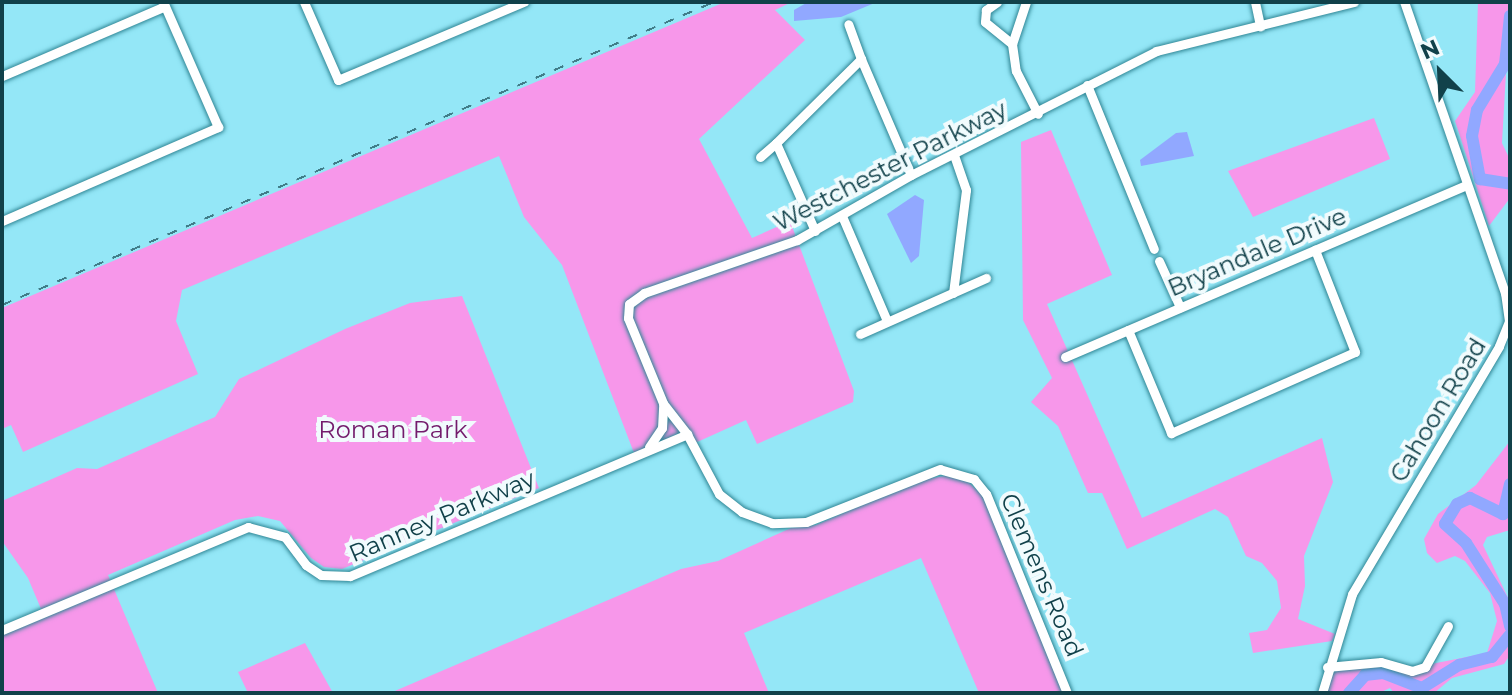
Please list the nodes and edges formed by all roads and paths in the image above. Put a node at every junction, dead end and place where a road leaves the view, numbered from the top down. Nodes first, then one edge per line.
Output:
1 (304, 2) edge
2 (524, 2) edge
3 (997, 2) edge
4 (1255, 2) edge
5 (1354, 2) edge
6 (1404, 2) edge
7 (1023, 3) edge
8 (164, 4) edge
9 (848, 24) dead end
10 (1260, 26) junction
11 (1012, 44) junction
12 (861, 59) junction
13 (2, 76) edge
14 (1087, 85) junction
15 (1038, 114) junction
16 (776, 143) junction
17 (954, 155) junction
18 (760, 157) dead end
19 (911, 175) junction
20 (1466, 185) junction
21 (842, 216) junction
22 (2, 221) edge
23 (815, 231) junction
24 (1154, 249) dead end
25 (1315, 250) junction
26 (1159, 261) dead end
27 (986, 278) dead end
28 (953, 293) junction
29 (1180, 307) junction
30 (887, 321) junction
31 (1128, 330) junction
32 (860, 334) dead end
33 (1065, 357) dead end
34 (663, 403) junction
35 (687, 434) junction
36 (644, 452) junction
37 (790, 524) joint
38 (1448, 626) dead end
39 (2, 630) edge
40 (1327, 667) junction
41 (1067, 693) edge
42 (1322, 693) edge

1 - 2 street
3 - 11 street
4 - 10 street
5 - 10 street, Westchester Parkway
6 - 20 street, Cahoon Road
7 - 11 street
8 - 13 street
8 - 22 street
9 - 12 street
10 - 14 street, Westchester Parkway
11 - 15 street
12 - 16 street
12 - 19 street
14 - 15 street, Westchester Parkway
14 - 24 street
15 - 17 street, Westchester Parkway
16 - 18 street
16 - 23 street
17 - 19 street, Westchester Parkway
17 - 28 street
19 - 21 street, Westchester Parkway
20 - 25 street, Bryandale Drive
20 - 40 street, Cahoon Road
21 - 23 street, Westchester Parkway
21 - 30 street
23 - 34 street, Westchester Parkway
25 - 29 street, Bryandale Drive
25 - 31 street
26 - 29 street
27 - 28 street
28 - 30 street
29 - 31 street, Bryandale Drive
30 - 32 street
31 - 33 street, Bryandale Drive
34 - 35 street, Westchester Parkway
34 - 36 street
35 - 36 street, Ranney Parkway
35 - 37 street, Westchester Parkway
36 - 39 street, Ranney Parkway
37 - 41 street, Clemens Road
38 - 40 street
40 - 42 street, Cahoon Road

